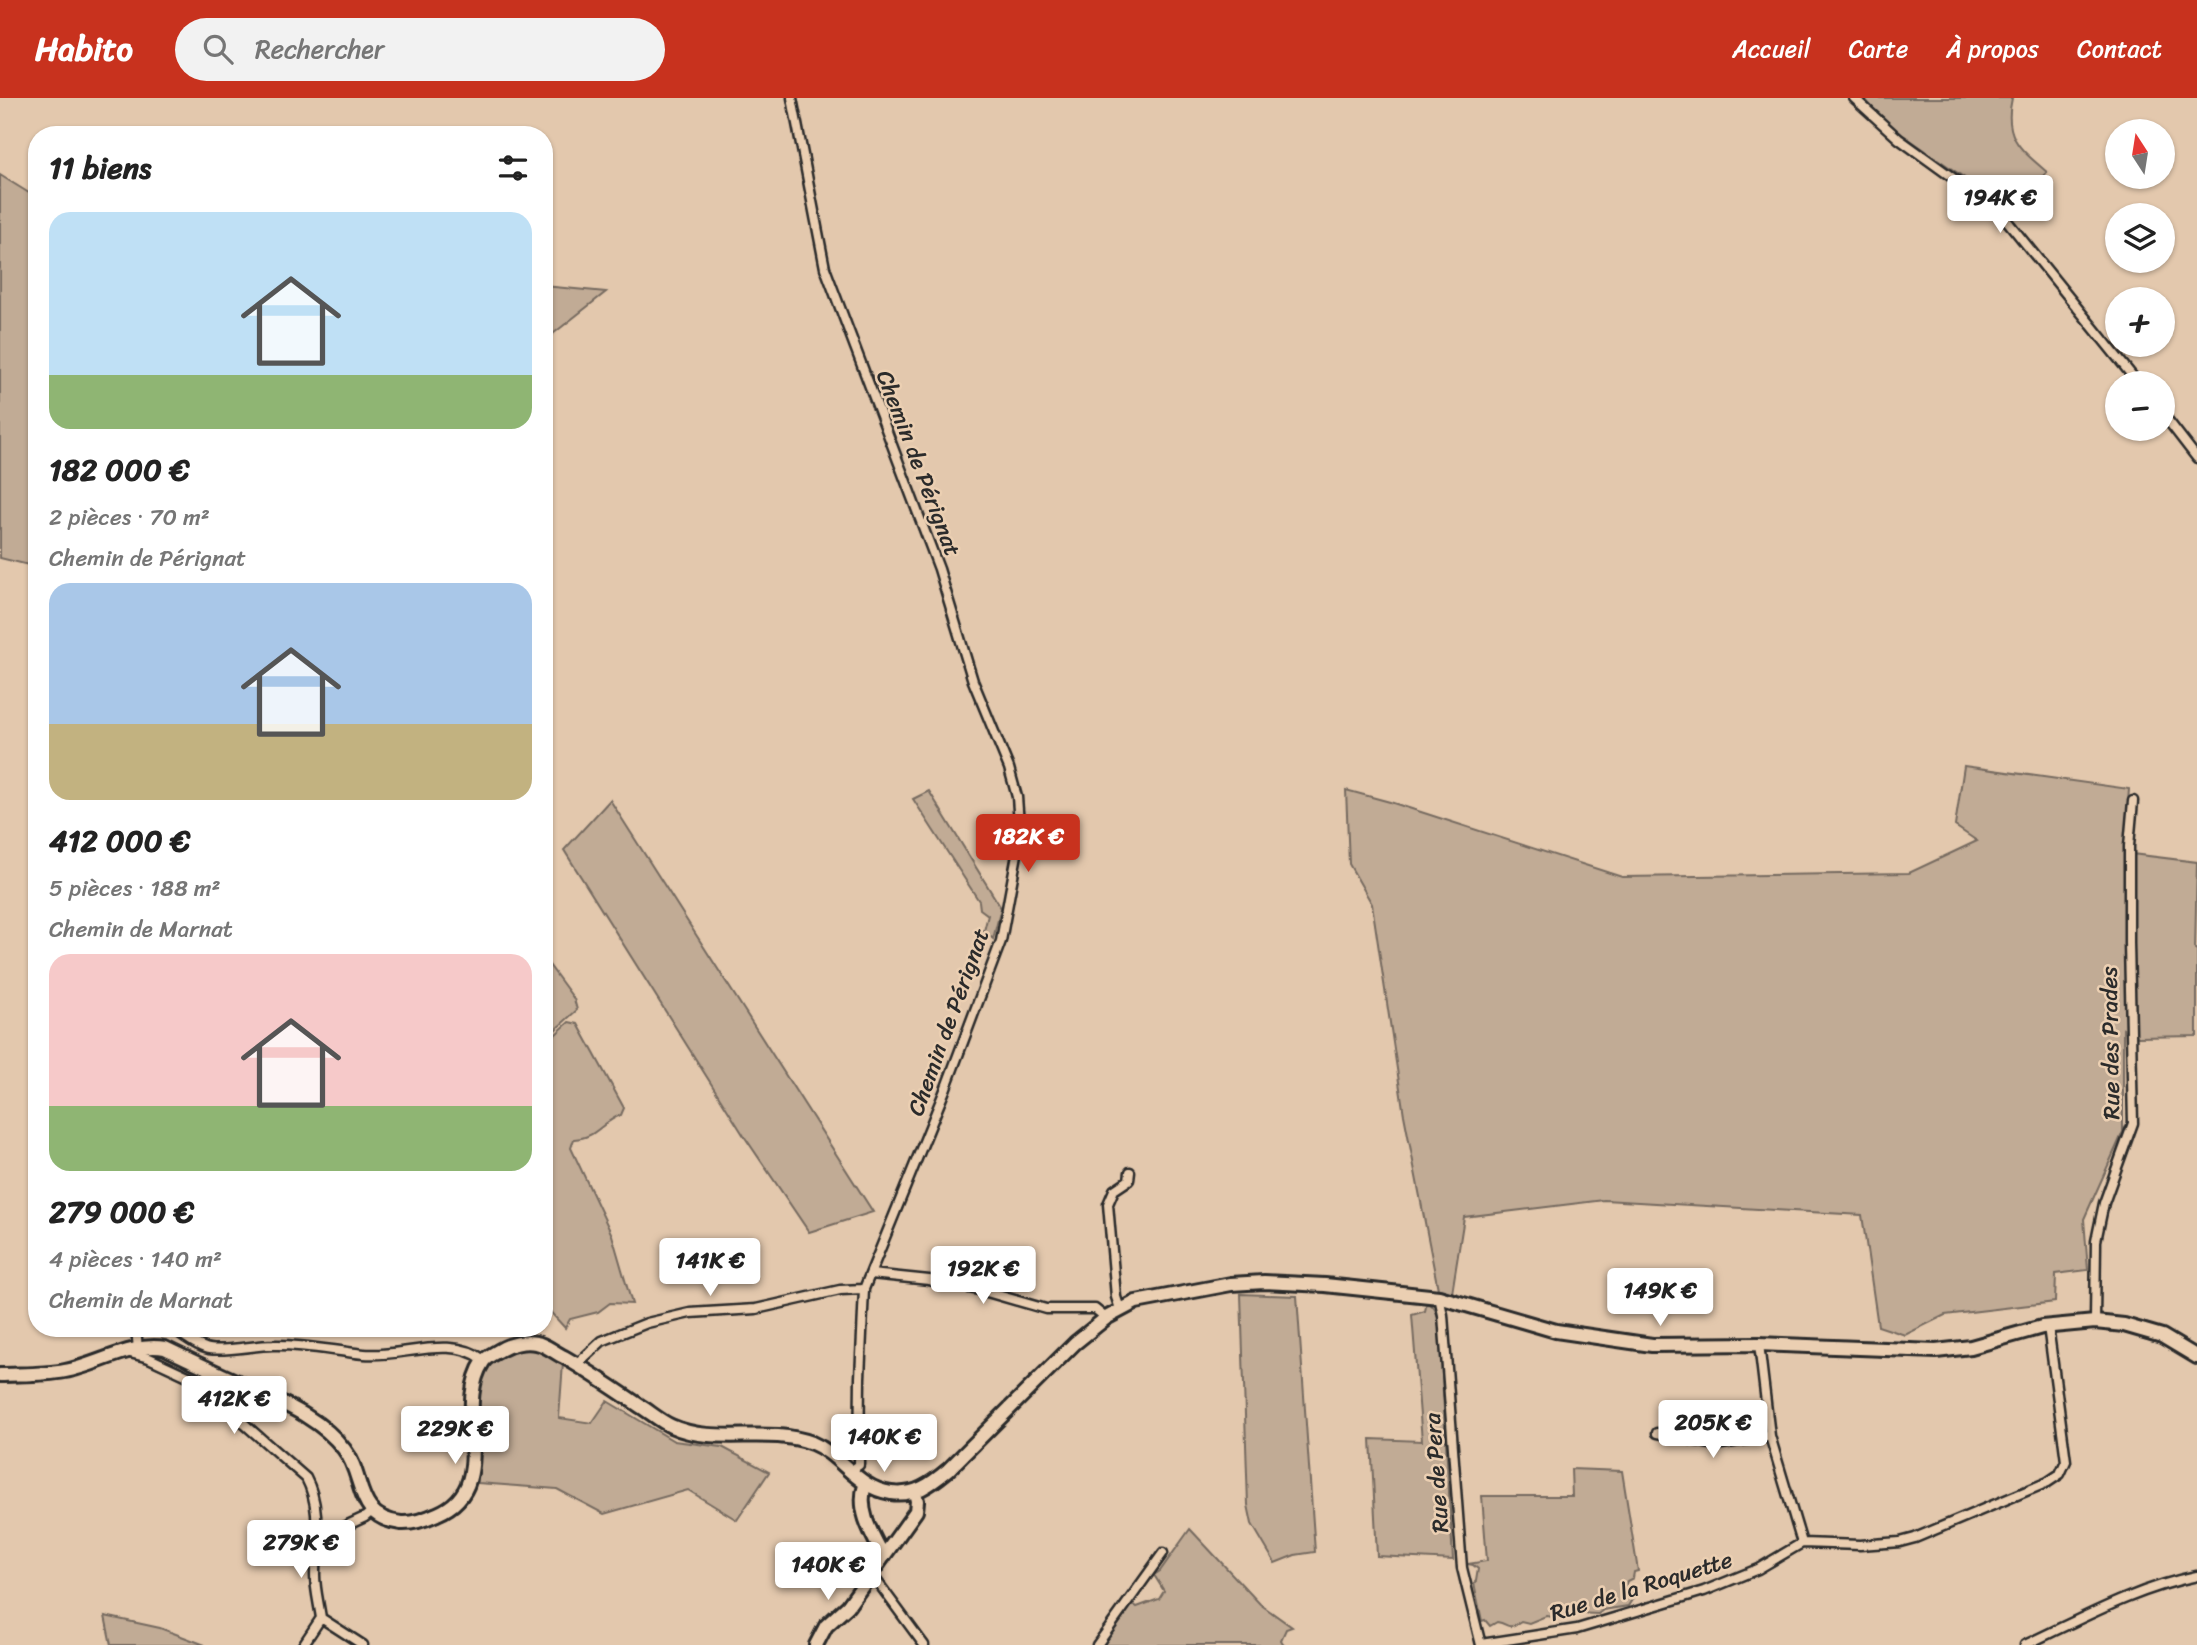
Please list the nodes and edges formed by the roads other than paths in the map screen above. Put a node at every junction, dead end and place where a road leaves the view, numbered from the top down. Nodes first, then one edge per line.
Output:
1 (792, 98) edge
2 (1854, 98) edge
3 (2128, 371) edge
4 (2175, 430) edge
5 (2197, 458) edge
6 (2133, 801) dead end
7 (1130, 1172) dead end
8 (871, 1274) junction
9 (864, 1289) junction
10 (1439, 1297) junction
11 (1120, 1309) junction
12 (1106, 1318) junction
13 (2095, 1322) junction
14 (2048, 1326) junction
15 (135, 1337) edge
16 (187, 1337) edge
17 (1759, 1344) junction
18 (133, 1351) junction
19 (2197, 1357) edge
20 (484, 1360) junction
21 (576, 1365) junction
22 (0, 1375) edge
23 (1657, 1433) dead end
24 (1770, 1436) junction
25 (850, 1471) junction
26 (865, 1485) junction
27 (915, 1492) junction
28 (372, 1511) junction
29 (317, 1539) junction
30 (1802, 1543) junction
31 (1163, 1553) dead end
32 (883, 1555) junction
33 (871, 1573) junction
34 (2197, 1576) edge
35 (321, 1618) junction
36 (303, 1645) edge
37 (363, 1645) edge
38 (816, 1645) edge
39 (925, 1645) edge
40 (1097, 1645) edge
41 (1481, 1645) edge
42 (2025, 1645) edge

1 - 8 street, Chemin de Pérignat
2 - 3 street
4 - 5 street
6 - 13 street, Rue des Prades
7 - 11 street
8 - 9 street, Chemin de Pérignat
8 - 12 street
9 - 21 street
9 - 25 street, Chemin de Pérignat
10 - 11 street
10 - 17 street
10 - 41 street, Rue de Pera
11 - 12 street
12 - 27 street
13 - 14 street
13 - 19 street
14 - 17 street
14 - 30 street
15 - 18 street
16 - 20 street
17 - 24 street
18 - 22 street
18 - 28 street
18 - 29 street
20 - 21 street
20 - 28 street
21 - 25 street
23 - 24 street
24 - 30 street
25 - 26 street
26 - 27 street
26 - 32 street
27 - 32 street
28 - 29 street
29 - 35 street
30 - 41 street, Rue de la Roquette
31 - 40 street
32 - 33 street
33 - 38 street
33 - 39 street
34 - 42 street
35 - 36 street
35 - 37 street

